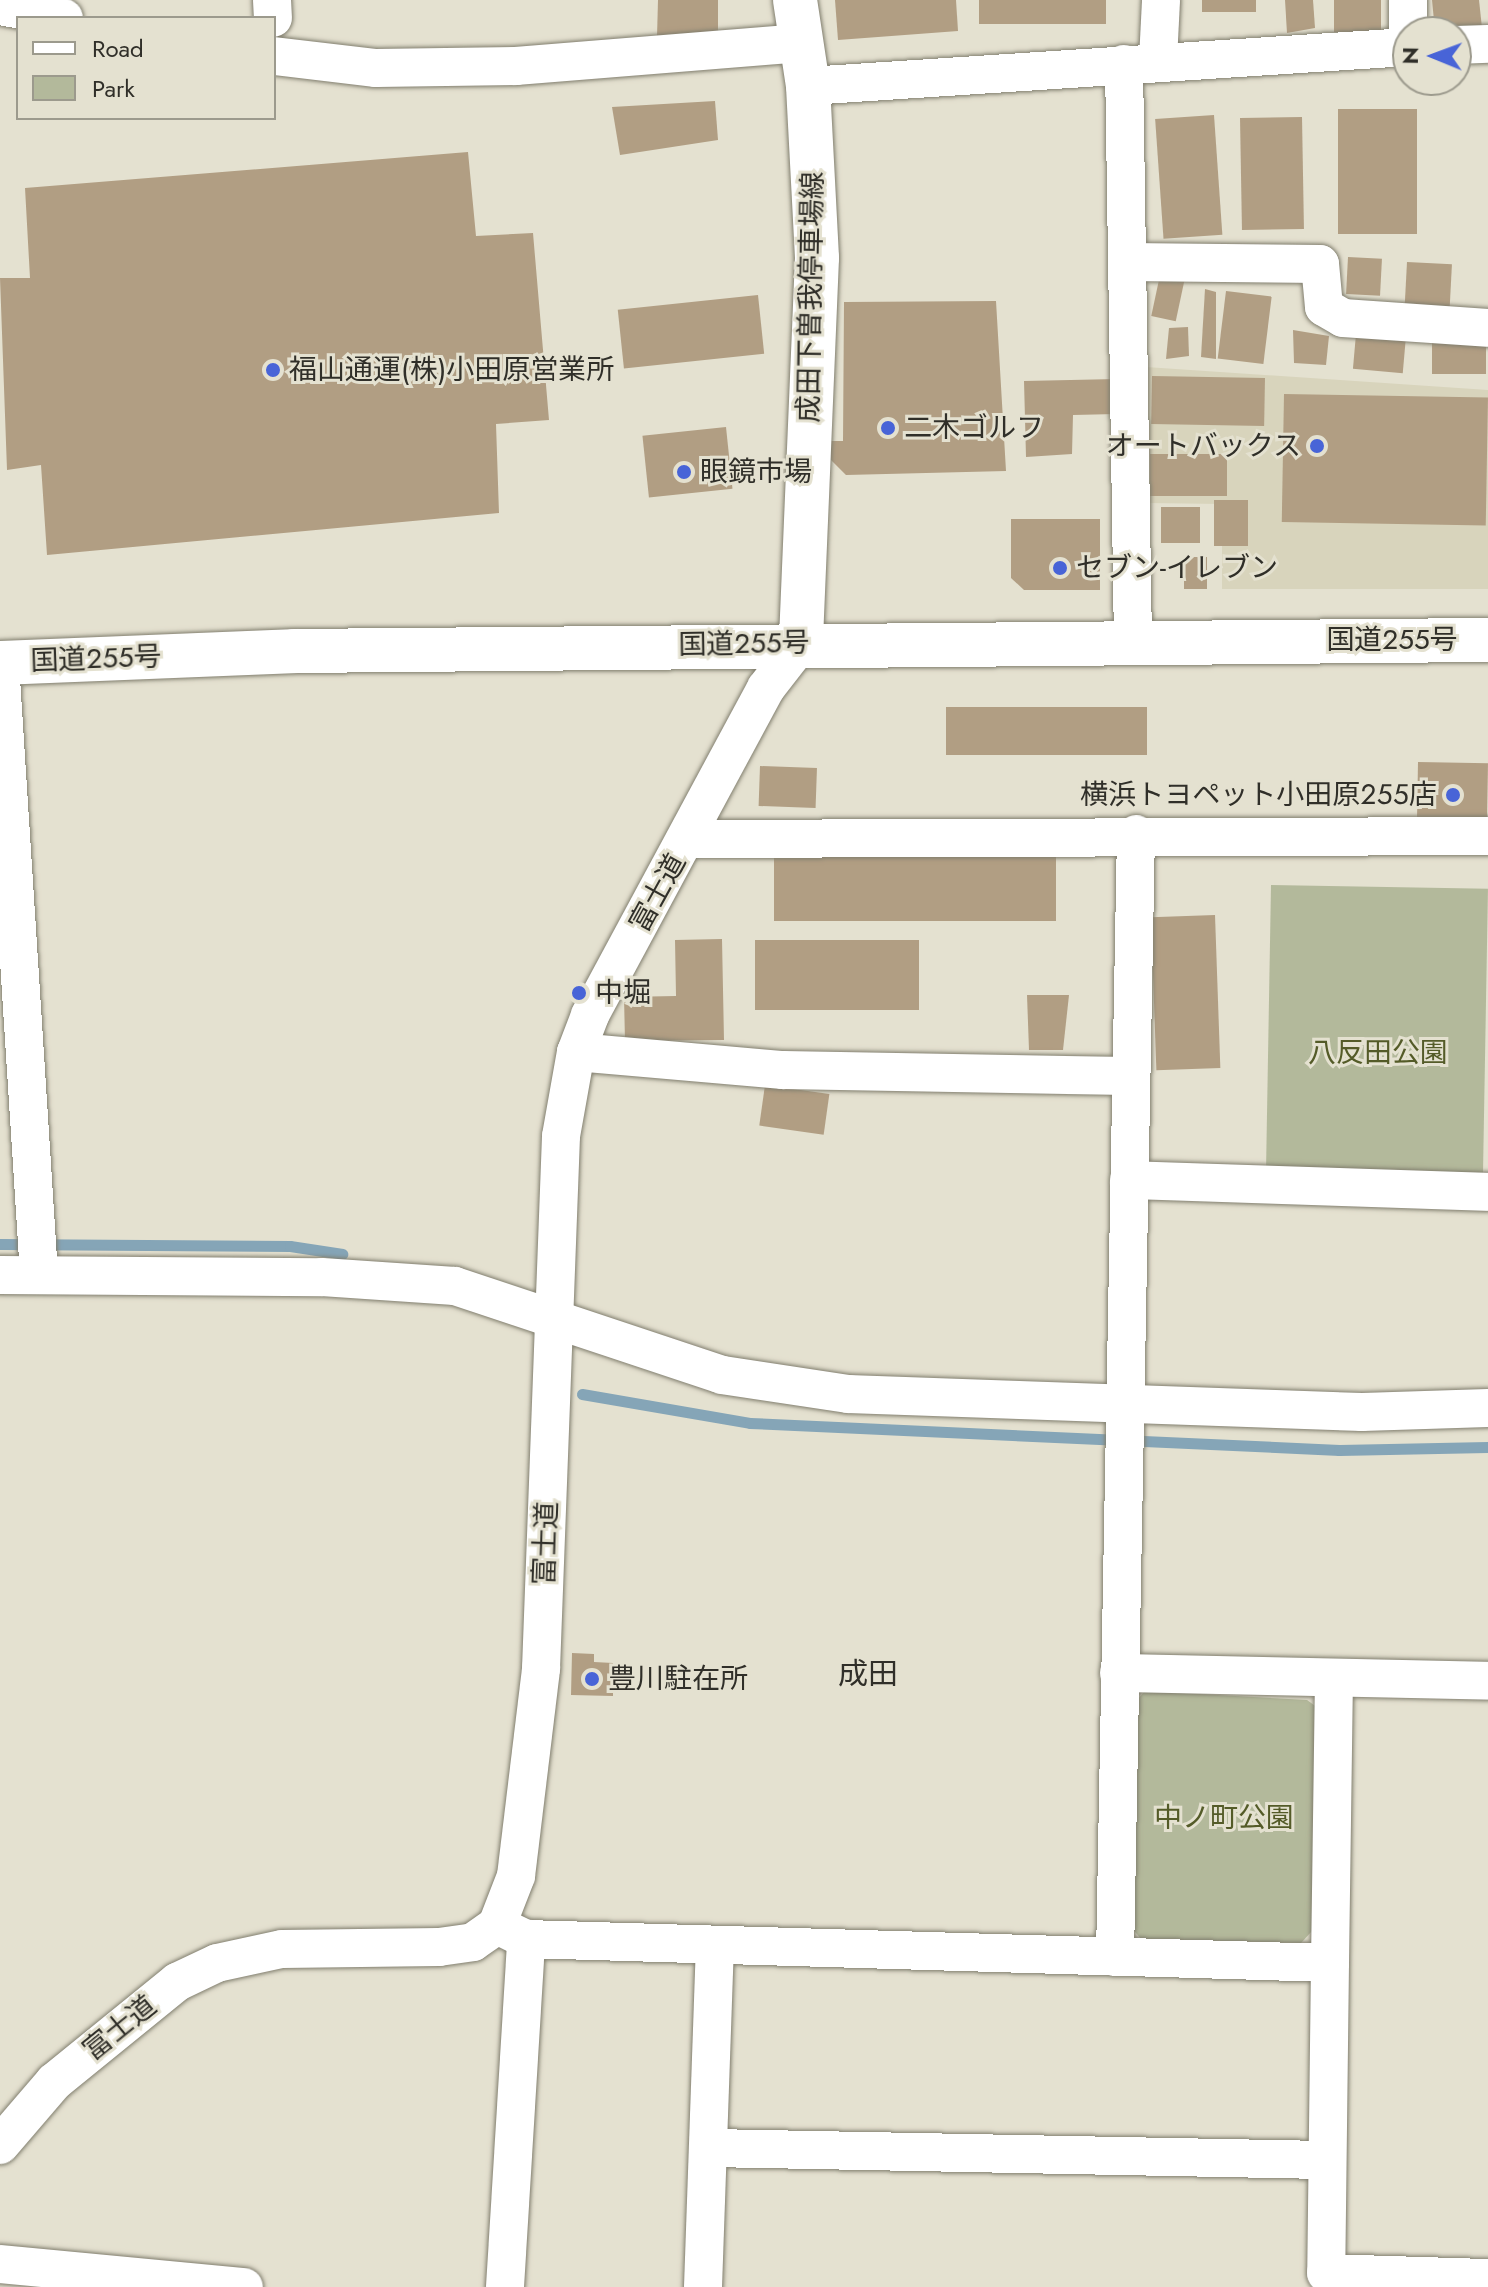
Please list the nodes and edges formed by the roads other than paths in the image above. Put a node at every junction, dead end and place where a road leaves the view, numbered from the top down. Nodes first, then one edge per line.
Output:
1 (795, 0) edge
2 (1161, 0) edge
3 (0, 6) edge
4 (53, 16) edge
5 (801, 43) junction
6 (276, 47) edge
7 (1392, 48) edge
8 (1141, 62) junction
9 (808, 86) junction
10 (1127, 262) junction
11 (1488, 328) edge
12 (1488, 640) edge
13 (1133, 641) junction
14 (801, 643) junction
15 (0, 663) edge
16 (1136, 834) junction
17 (1488, 836) edge
18 (688, 839) junction
19 (576, 1052) junction
20 (1129, 1076) junction
21 (1129, 1180) junction
22 (1488, 1192) edge
23 (40, 1254) junction
24 (0, 1275) edge
25 (555, 1318) junction
26 (1488, 1408) edge
27 (1125, 1425) junction
28 (1119, 1673) junction
29 (1334, 1678) junction
30 (1488, 1681) edge
31 (511, 1932) junction
32 (715, 1947) junction
33 (1115, 1957) junction
34 (1330, 1963) junction
35 (0, 2145) edge
36 (711, 2148) junction
37 (1327, 2160) junction
38 (0, 2264) edge
39 (1488, 2278) edge
40 (1325, 2280) edge
41 (244, 2287) edge
42 (505, 2287) edge
43 (703, 2287) edge

1 - 5 main road, 成田下曽我停車場線
2 - 8 street
3 - 4 street
5 - 6 street
5 - 9 main road, 成田下曽我停車場線
7 - 8 street
8 - 9 street
8 - 10 street
9 - 14 main road, 成田下曽我停車場線
10 - 11 street
10 - 13 street
12 - 13 main road, 国道255号
13 - 14 main road, 国道255号
14 - 15 main road, 国道255号
14 - 18 street, 富士道
15 - 23 street
16 - 17 street
16 - 18 street
16 - 20 street
18 - 19 street, 富士道
19 - 20 street
19 - 25 street, 富士道
20 - 21 street
21 - 22 street
21 - 27 street
23 - 24 street
23 - 25 street
25 - 27 street
25 - 31 street, 富士道
26 - 27 street
27 - 28 street
28 - 29 street
28 - 33 street
29 - 30 street
29 - 34 street
31 - 32 street
31 - 35 street, 富士道
31 - 42 street
32 - 33 street
32 - 36 street
33 - 34 street
34 - 37 street
36 - 37 street
36 - 43 street
37 - 40 street
38 - 41 street
39 - 40 street

